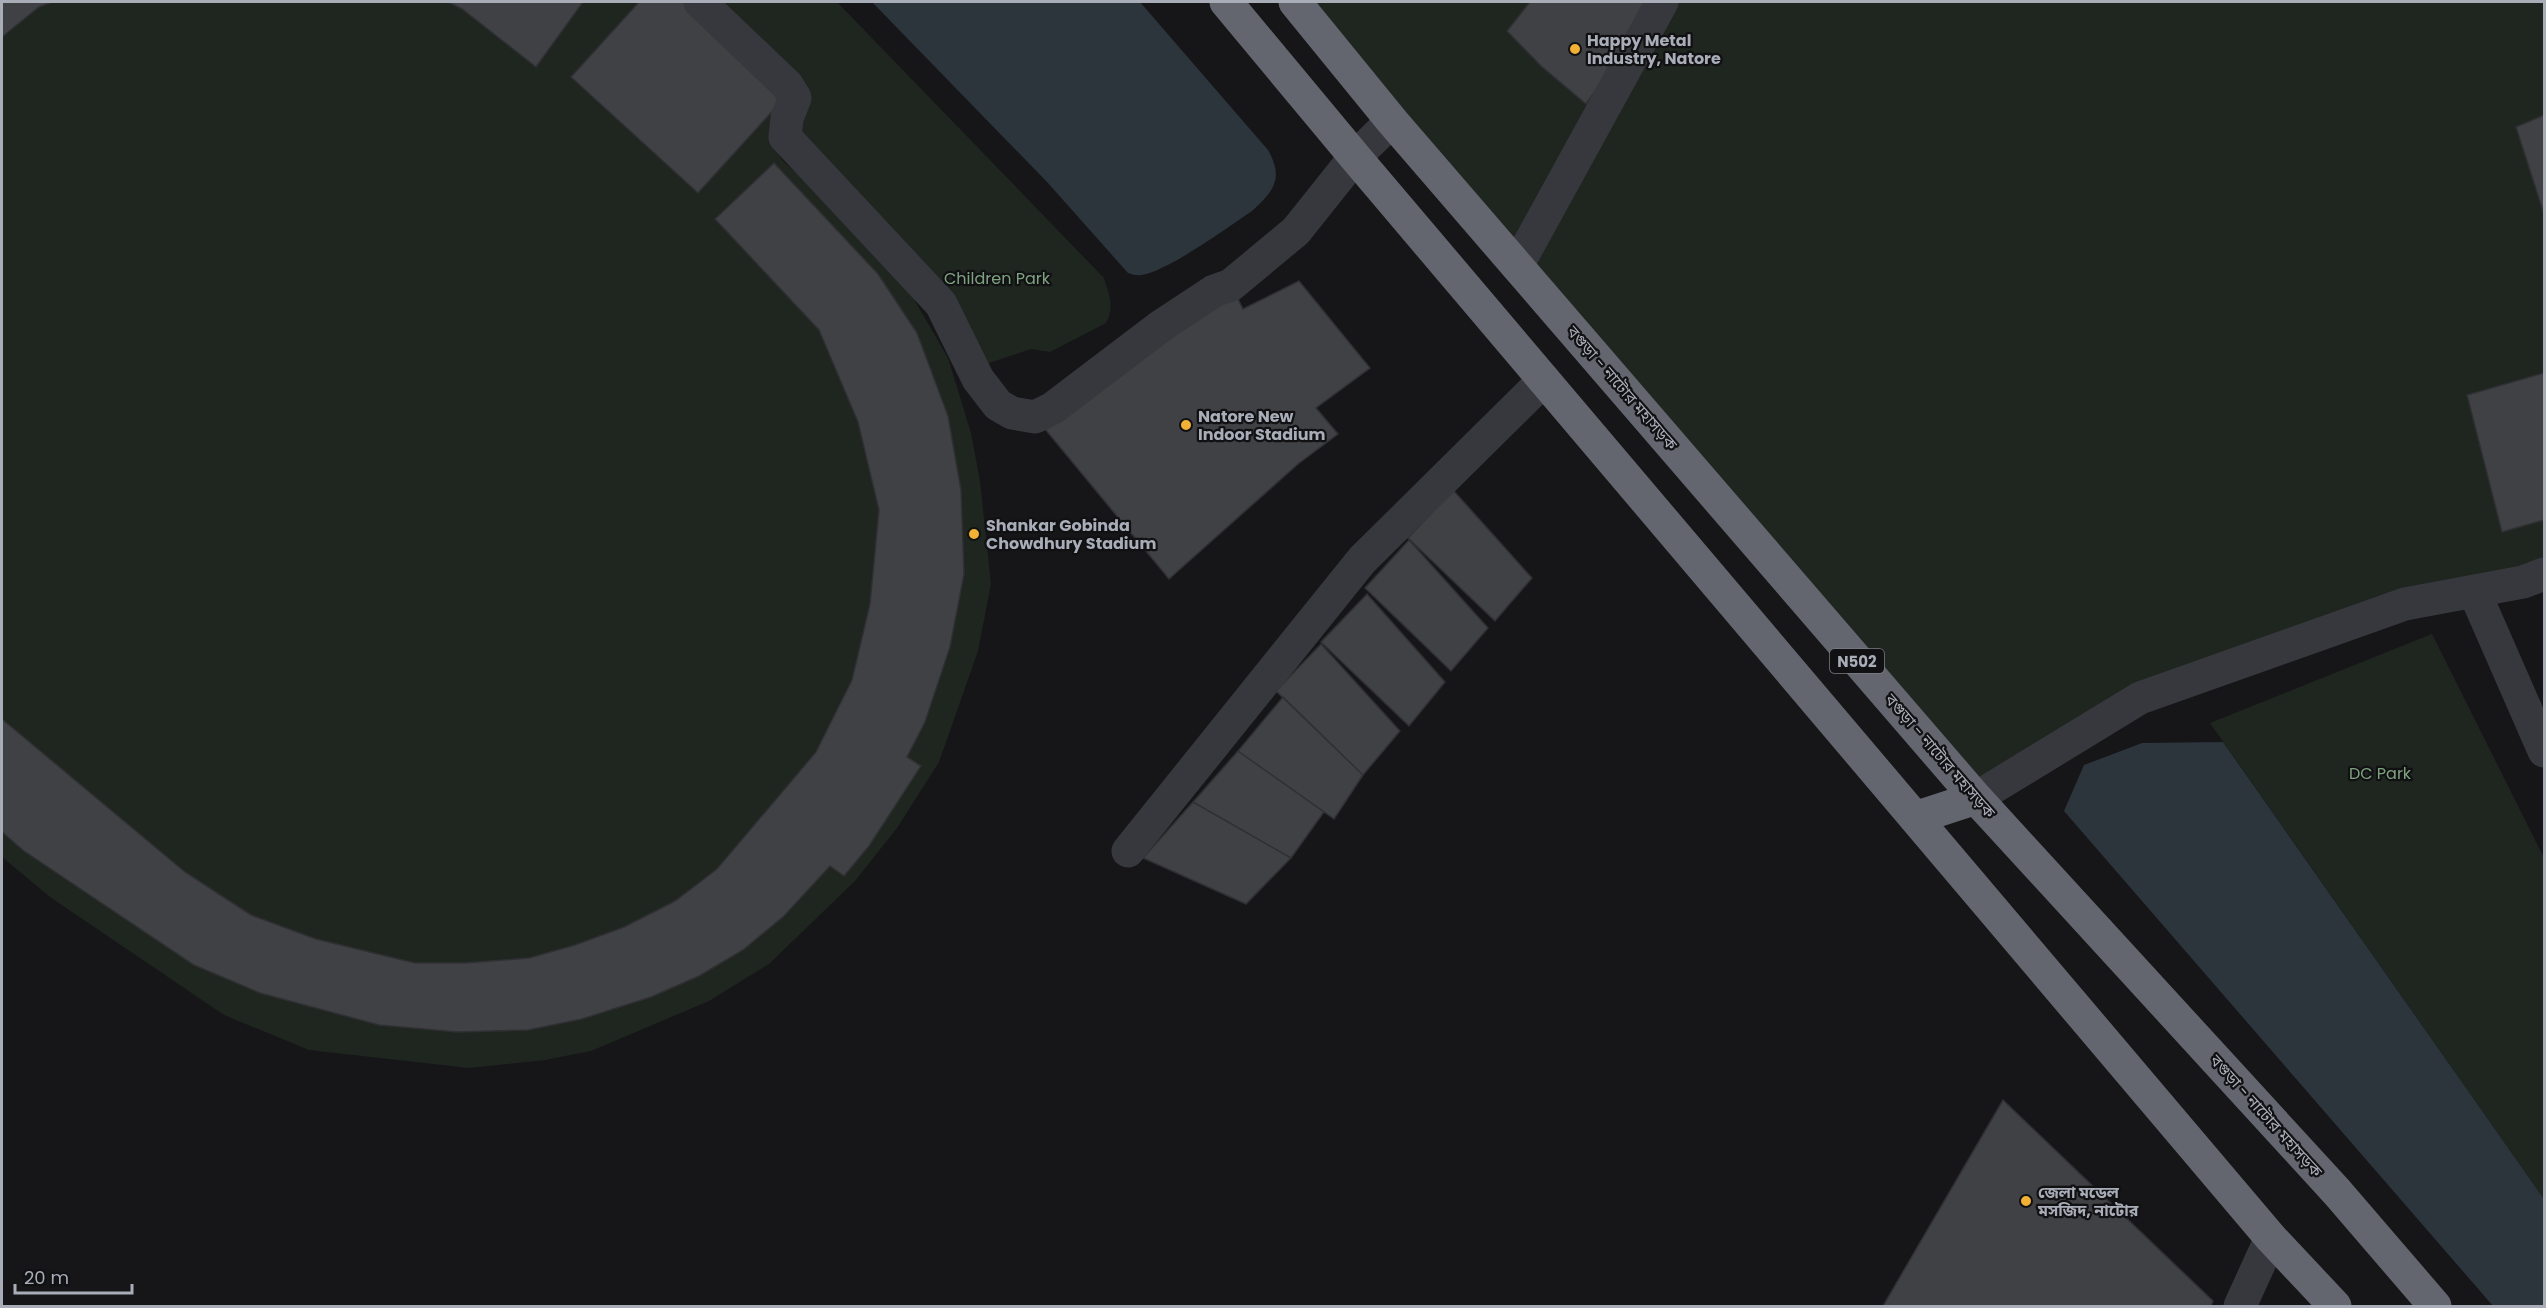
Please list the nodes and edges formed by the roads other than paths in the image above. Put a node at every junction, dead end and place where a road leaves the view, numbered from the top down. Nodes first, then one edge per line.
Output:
1 (700, 2) edge
2 (1226, 2) edge
3 (1295, 2) edge
4 (1662, 2) edge
5 (1392, 121) junction
6 (1355, 157) junction
7 (1517, 266) junction
8 (1544, 380) junction
9 (2544, 574) edge
10 (2474, 591) junction
11 (2544, 751) edge
12 (1976, 798) junction
13 (1915, 818) junction
14 (1128, 851) dead end
15 (2271, 1238) junction
16 (2240, 1306) edge
17 (2335, 1306) edge
18 (2435, 1306) edge

1 - 6 street
2 - 6 highway
3 - 5 highway, বগুড়া - নাটোর মহাসড়ক / N502
4 - 7 street
5 - 6 street
5 - 7 highway, বগুড়া - নাটোর মহাসড়ক / N502
6 - 8 highway
7 - 12 highway, বগুড়া - নাটোর মহাসড়ক / N502
8 - 13 highway
8 - 14 street
9 - 10 street
10 - 11 street
10 - 12 street
12 - 13 highway
12 - 18 highway, বগুড়া - নাটোর মহাসড়ক / N502
13 - 15 highway
15 - 16 street
15 - 17 highway

